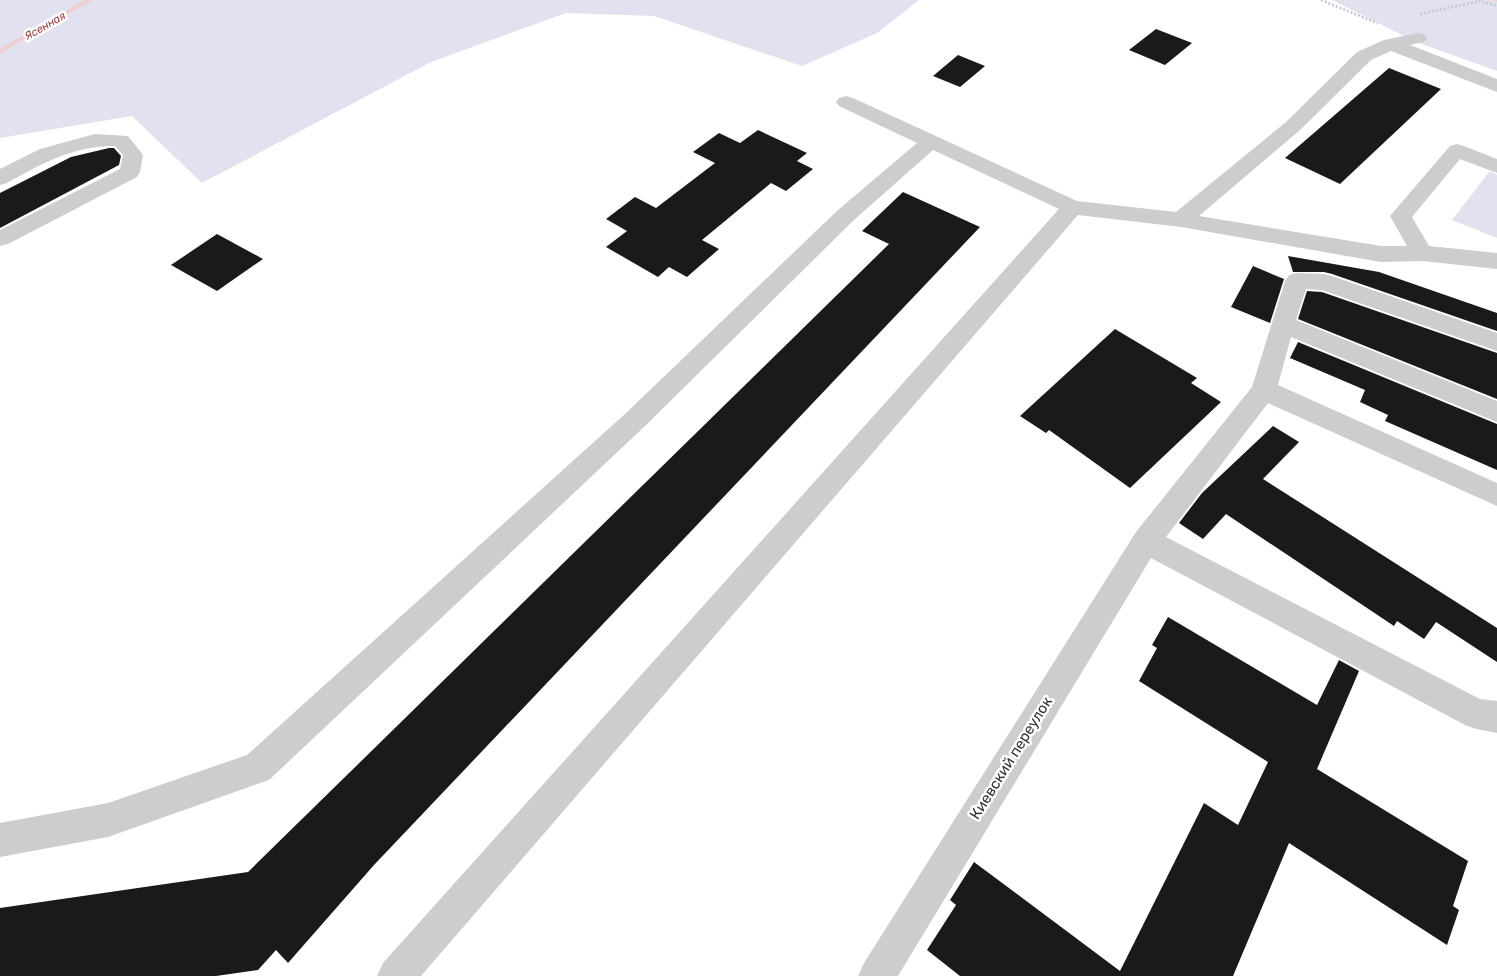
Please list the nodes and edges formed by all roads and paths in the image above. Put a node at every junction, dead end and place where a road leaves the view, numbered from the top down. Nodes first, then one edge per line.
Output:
1 (1418, 38) dead end
2 (1390, 44) junction
3 (1497, 86) edge
4 (846, 102) dead end
5 (932, 141) junction
6 (1497, 167) edge
7 (0, 178) edge
8 (1073, 207) junction
9 (1181, 220) junction
10 (0, 239) edge
11 (1422, 253) junction
12 (1497, 261) edge
13 (1283, 324) junction
14 (1497, 342) edge
15 (1264, 390) junction
16 (1497, 412) edge
17 (1497, 495) edge
18 (1146, 541) junction
19 (1497, 717) edge
20 (0, 840) edge
21 (396, 976) edge
22 (877, 976) edge

1 - 2 street
2 - 3 street
2 - 9 street
4 - 5 street
5 - 8 street
5 - 20 street
6 - 11 street
7 - 10 street
8 - 9 street
8 - 21 street
9 - 11 street
11 - 12 street
13 - 14 street
13 - 15 street
13 - 16 street
15 - 17 street
15 - 18 street, Киевский переулок
18 - 19 street
18 - 22 street, Киевский переулок

